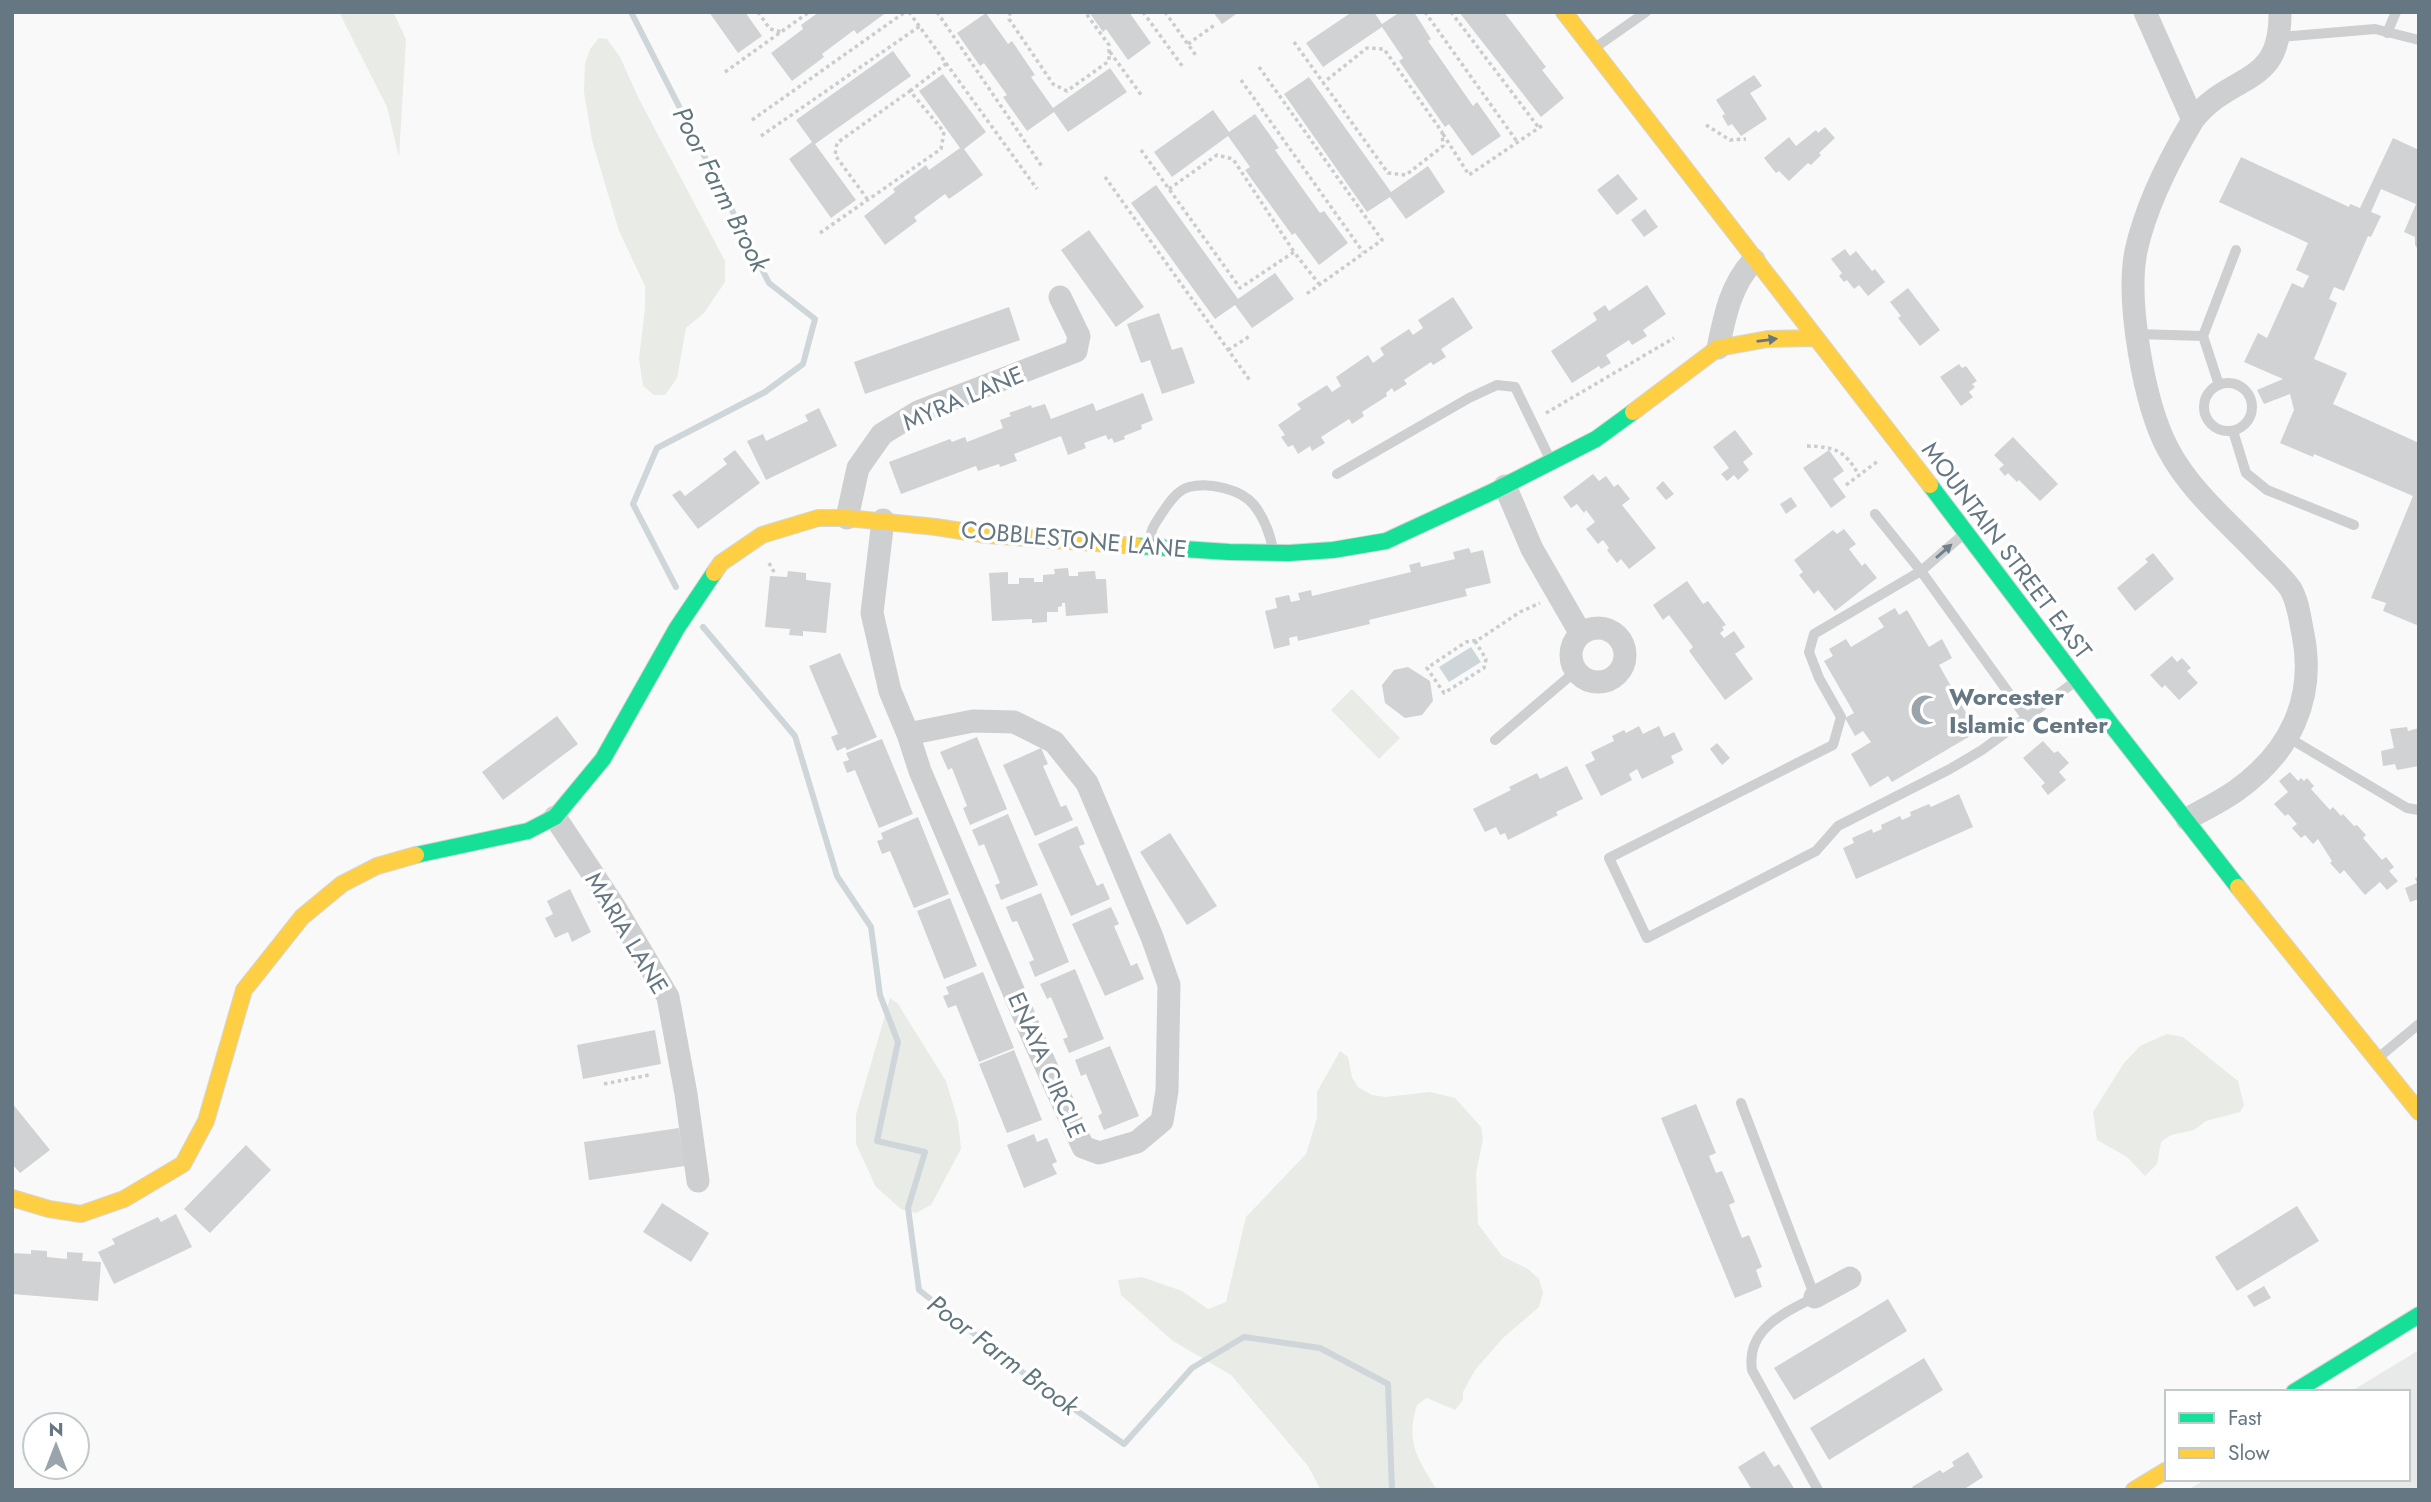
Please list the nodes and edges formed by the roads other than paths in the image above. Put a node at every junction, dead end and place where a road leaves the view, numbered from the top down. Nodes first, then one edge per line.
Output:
1 (1564, 12) edge
2 (1646, 12) edge
3 (2145, 12) edge
4 (2280, 12) edge
5 (2396, 12) edge
6 (2387, 33) junction
7 (2280, 37) junction
8 (2419, 40) edge
9 (1593, 49) junction
10 (2193, 120) junction
11 (2236, 250) dead end
12 (1754, 260) junction
13 (1060, 298) dead end
14 (2137, 334) junction
15 (2203, 337) junction
16 (1816, 338) junction
17 (1718, 348) junction
18 (2219, 385) junction
19 (2233, 431) junction
20 (1551, 462) junction
21 (1337, 474) dead end
22 (1504, 486) junction
23 (1875, 514) dead end
24 (847, 518) junction
25 (883, 520) junction
26 (2354, 525) dead end
27 (1966, 531) junction
28 (1150, 547) junction
29 (1273, 553) junction
30 (1921, 570) junction
31 (1581, 634) junction
32 (1577, 670) junction
33 (2078, 680) junction
34 (2026, 717) junction
35 (908, 734) junction
36 (2289, 738) junction
37 (1495, 740) dead end
38 (2419, 810) edge
39 (555, 817) junction
40 (2187, 819) junction
41 (2419, 1024) edge
42 (2375, 1060) junction
43 (1741, 1103) dead end
44 (2419, 1112) edge
45 (698, 1181) dead end
46 (12, 1198) edge
47 (1850, 1278) dead end
48 (1815, 1297) junction
49 (2419, 1315) edge
50 (2297, 1390) edge
51 (2165, 1471) edge
52 (1818, 1490) edge
53 (2134, 1490) edge

1 - 9 street, MOUNTAIN STREET EAST
2 - 9 lane
3 - 10 street
4 - 7 street
5 - 6 lane
6 - 7 lane
6 - 8 lane
7 - 10 street
9 - 12 street, MOUNTAIN STREET EAST
10 - 14 street
11 - 15 lane
12 - 16 street, MOUNTAIN STREET EAST
12 - 17 street
13 - 24 street, MYRA LANE
14 - 15 lane
14 - 36 street
15 - 18 lane
17 -> 16 street, COBBLESTONE LANE
16 - 27 street, MOUNTAIN STREET EAST
17 - 20 street, COBBLESTONE LANE
18 - 19 lane
18 - 19 lane
19 - 26 lane
20 - 21 lane
20 - 22 street, COBBLESTONE LANE
22 - 29 street, COBBLESTONE LANE
22 - 31 street
23 - 30 lane
24 - 25 street, COBBLESTONE LANE
24 - 39 street, COBBLESTONE LANE
25 - 28 street, COBBLESTONE LANE
25 - 35 street, ENAYA CIRCLE
30 -> 27 lane
27 - 33 street, MOUNTAIN STREET EAST
28 - 29 street, COBBLESTONE LANE
28 - 29 lane
30 - 34 lane
30 - 34 lane
31 - 32 street
31 - 32 street
32 - 37 lane
33 - 34 lane
33 - 40 street, MOUNTAIN STREET EAST
35 - 35 street, ENAYA CIRCLE
36 - 38 lane
36 - 40 street
39 - 45 street, MARIA LANE
39 - 46 street, COBBLESTONE LANE
40 - 42 street, MOUNTAIN STREET EAST
41 - 42 lane
42 - 44 street, MOUNTAIN STREET EAST
43 - 48 lane
47 - 48 street
48 - 52 lane
49 - 50 street
51 - 53 street

